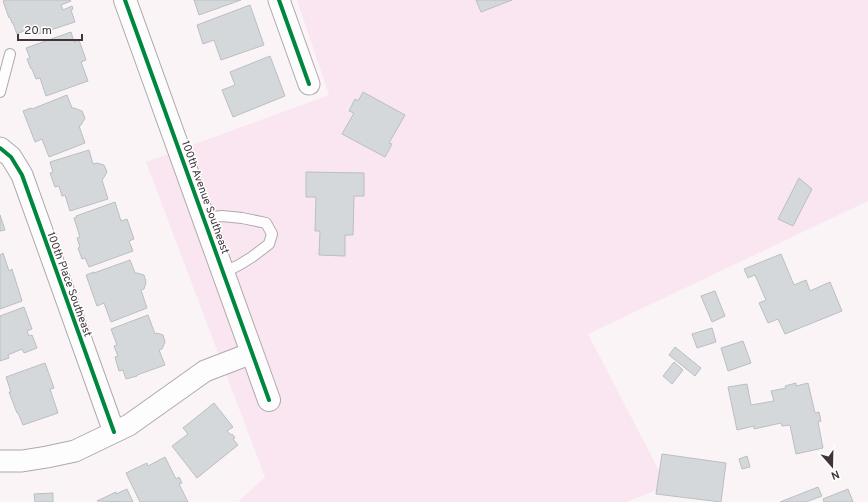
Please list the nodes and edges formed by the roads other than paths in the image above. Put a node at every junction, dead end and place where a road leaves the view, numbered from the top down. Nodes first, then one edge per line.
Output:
1 (125, 0) edge
2 (279, 0) edge
3 (10, 54) dead end
4 (309, 84) dead end
5 (0, 92) edge
6 (0, 148) edge
7 (204, 218) junction
8 (224, 273) junction
9 (252, 353) junction
10 (269, 400) dead end
11 (114, 432) junction
12 (0, 460) edge

1 - 7 street, 100th Avenue Southeast
2 - 4 street
3 - 5 lane
6 - 11 street, 100th Place Southeast
7 - 8 street, 100th Avenue Southeast
7 - 8 lane
8 - 9 street, 100th Avenue Southeast
9 - 10 street, 100th Avenue Southeast
9 - 11 street
11 - 12 street

